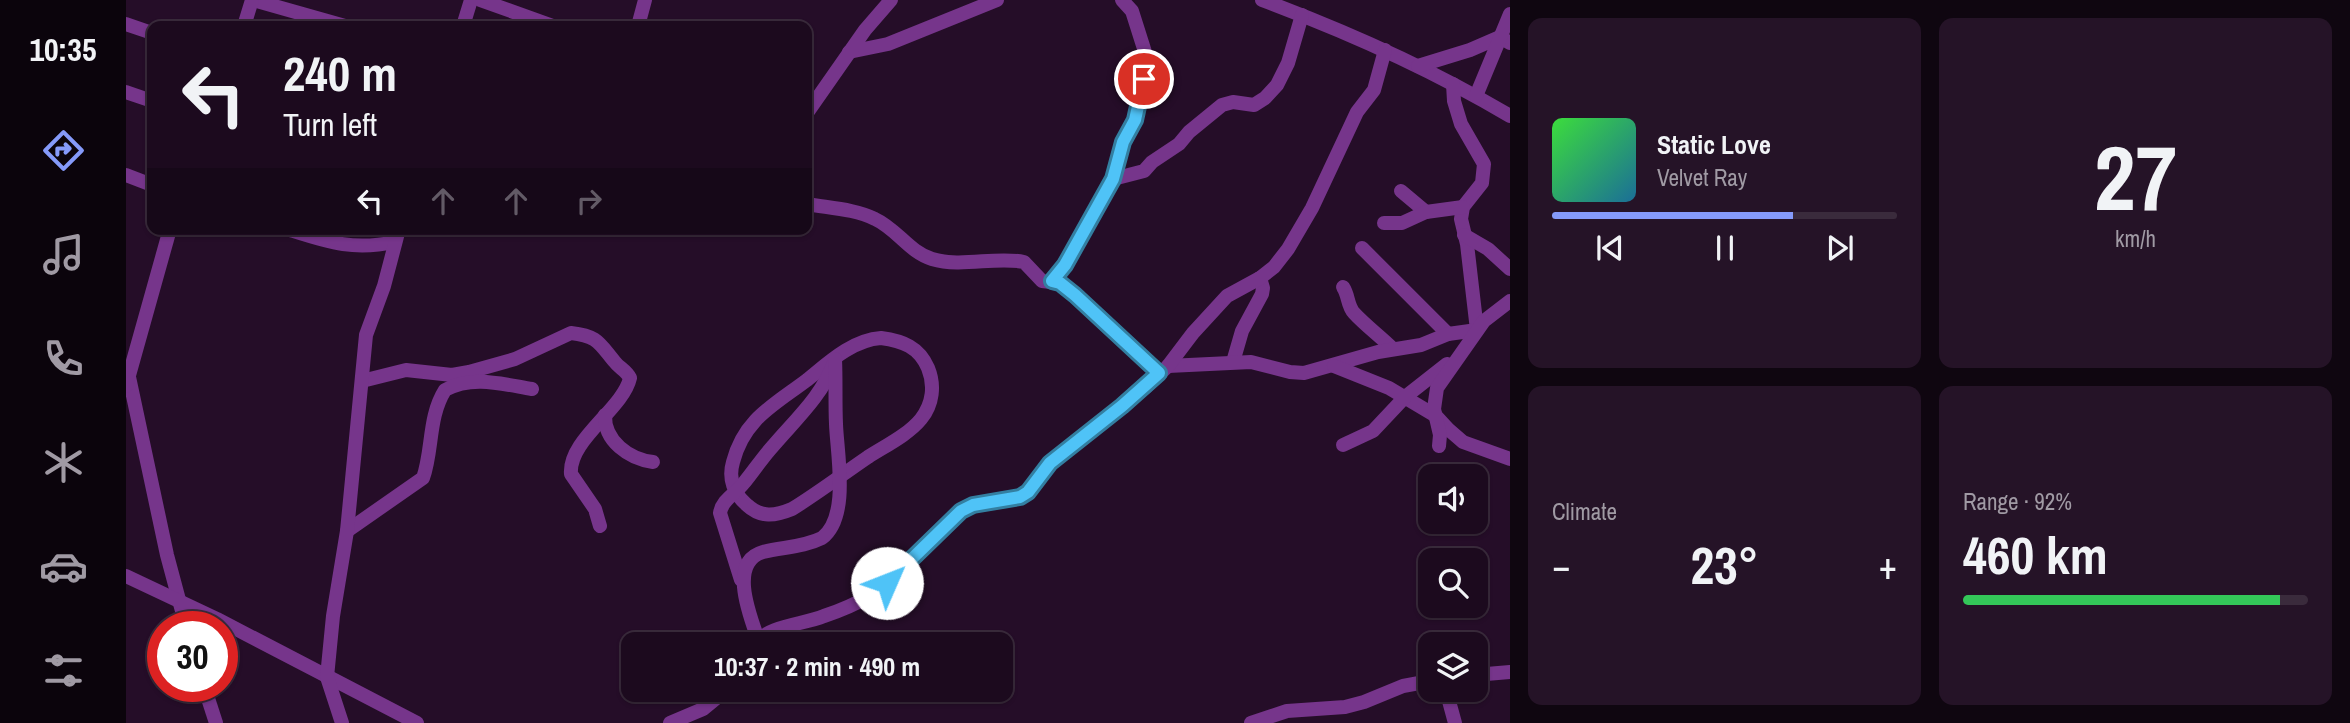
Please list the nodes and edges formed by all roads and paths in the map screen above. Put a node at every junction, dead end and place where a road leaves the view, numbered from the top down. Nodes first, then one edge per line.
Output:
1 (253, 0) edge
2 (471, 0) edge
3 (480, 0) edge
4 (645, 0) edge
5 (891, 0) edge
6 (997, 0) edge
7 (1122, 0) edge
8 (1262, 0) edge
9 (1510, 14) edge
10 (1302, 15) junction
11 (246, 21) edge
12 (327, 21) edge
13 (465, 21) edge
14 (539, 21) edge
15 (639, 21) edge
16 (126, 24) edge
17 (147, 31) edge
18 (1505, 40) edge
19 (1385, 50) junction
20 (849, 52) junction
21 (1418, 66) junction
22 (1453, 84) junction
23 (126, 92) edge
24 (1476, 96) junction
25 (147, 99) edge
26 (812, 106) edge
27 (1510, 116) edge
28 (126, 175) edge
29 (1113, 179) junction
30 (147, 183) edge
31 (1401, 191) dead end
32 (812, 205) edge
33 (1463, 207) junction
34 (1426, 212) junction
35 (1384, 223) dead end
36 (168, 235) edge
37 (307, 235) edge
38 (397, 235) edge
39 (1464, 235) junction
40 (1362, 248) dead end
41 (1510, 269) edge
42 (1260, 278) junction
43 (1052, 281) junction
44 (1343, 287) dead end
45 (1510, 301) edge
46 (1476, 330) junction
47 (1448, 334) junction
48 (1393, 349) junction
49 (1463, 349) junction
50 (835, 359) junction
51 (1233, 362) junction
52 (1333, 366) junction
53 (1163, 370) junction
54 (362, 381) junction
55 (127, 382) edge
56 (532, 389) dead end
57 (1405, 397) junction
58 (605, 415) junction
59 (1436, 416) junction
60 (1343, 445) dead end
61 (1439, 446) dead end
62 (1510, 459) edge
63 (653, 462) dead end
64 (840, 476) junction
65 (736, 492) junction
66 (600, 526) dead end
67 (347, 531) junction
68 (126, 576) edge
69 (745, 589) junction
70 (177, 599) junction
71 (181, 611) edge
72 (754, 632) edge
73 (776, 632) edge
74 (1510, 673) edge
75 (1488, 674) edge
76 (327, 677) junction
77 (1418, 683) edge
78 (209, 702) edge
79 (711, 702) edge
80 (1449, 702) edge
81 (216, 723) edge
82 (342, 723) edge
83 (417, 723) edge
84 (670, 723) edge
85 (1251, 723) edge
86 (1455, 723) edge

1 - 11 street
1 - 12 street
2 - 13 street
3 - 14 street
4 - 15 street
5 - 20 street
6 - 20 street
7 - 29 street
8 - 10 street
9 - 18 street
10 - 19 street
10 - 29 street
16 - 17 street
18 - 21 street
18 - 24 street
19 - 21 street
19 - 42 street
20 - 26 street
21 - 22 street
22 - 24 street
22 - 33 street
23 - 25 street
24 - 27 street
28 - 30 street
29 - 43 street
31 - 34 street
32 - 43 street
33 - 34 street
33 - 39 street
34 - 35 street
36 - 55 street
37 - 38 street
38 - 54 street
39 - 41 street
39 - 46 street
40 - 47 street
42 - 51 street
42 - 53 street
43 - 53 street
44 - 48 street
45 - 46 street
46 - 47 street
46 - 49 street
47 - 48 street
48 - 52 street
49 - 57 street
49 - 59 street
50 - 64 street
50 - 64 street
50 - 65 street
50 - 65 street
51 - 52 street
51 - 53 street
52 - 57 street
53 - 73 street
54 - 58 street
54 - 67 street
55 - 70 street
56 - 67 street
57 - 59 street
57 - 60 street
58 - 63 street
58 - 66 street
59 - 61 street
59 - 62 street
64 - 65 street
64 - 69 street
65 - 69 street
67 - 76 street
68 - 70 street
69 - 72 street
70 - 71 street
70 - 76 street
74 - 75 street
76 - 82 street
76 - 83 street
77 - 85 street
78 - 81 street
79 - 84 street
80 - 86 street

